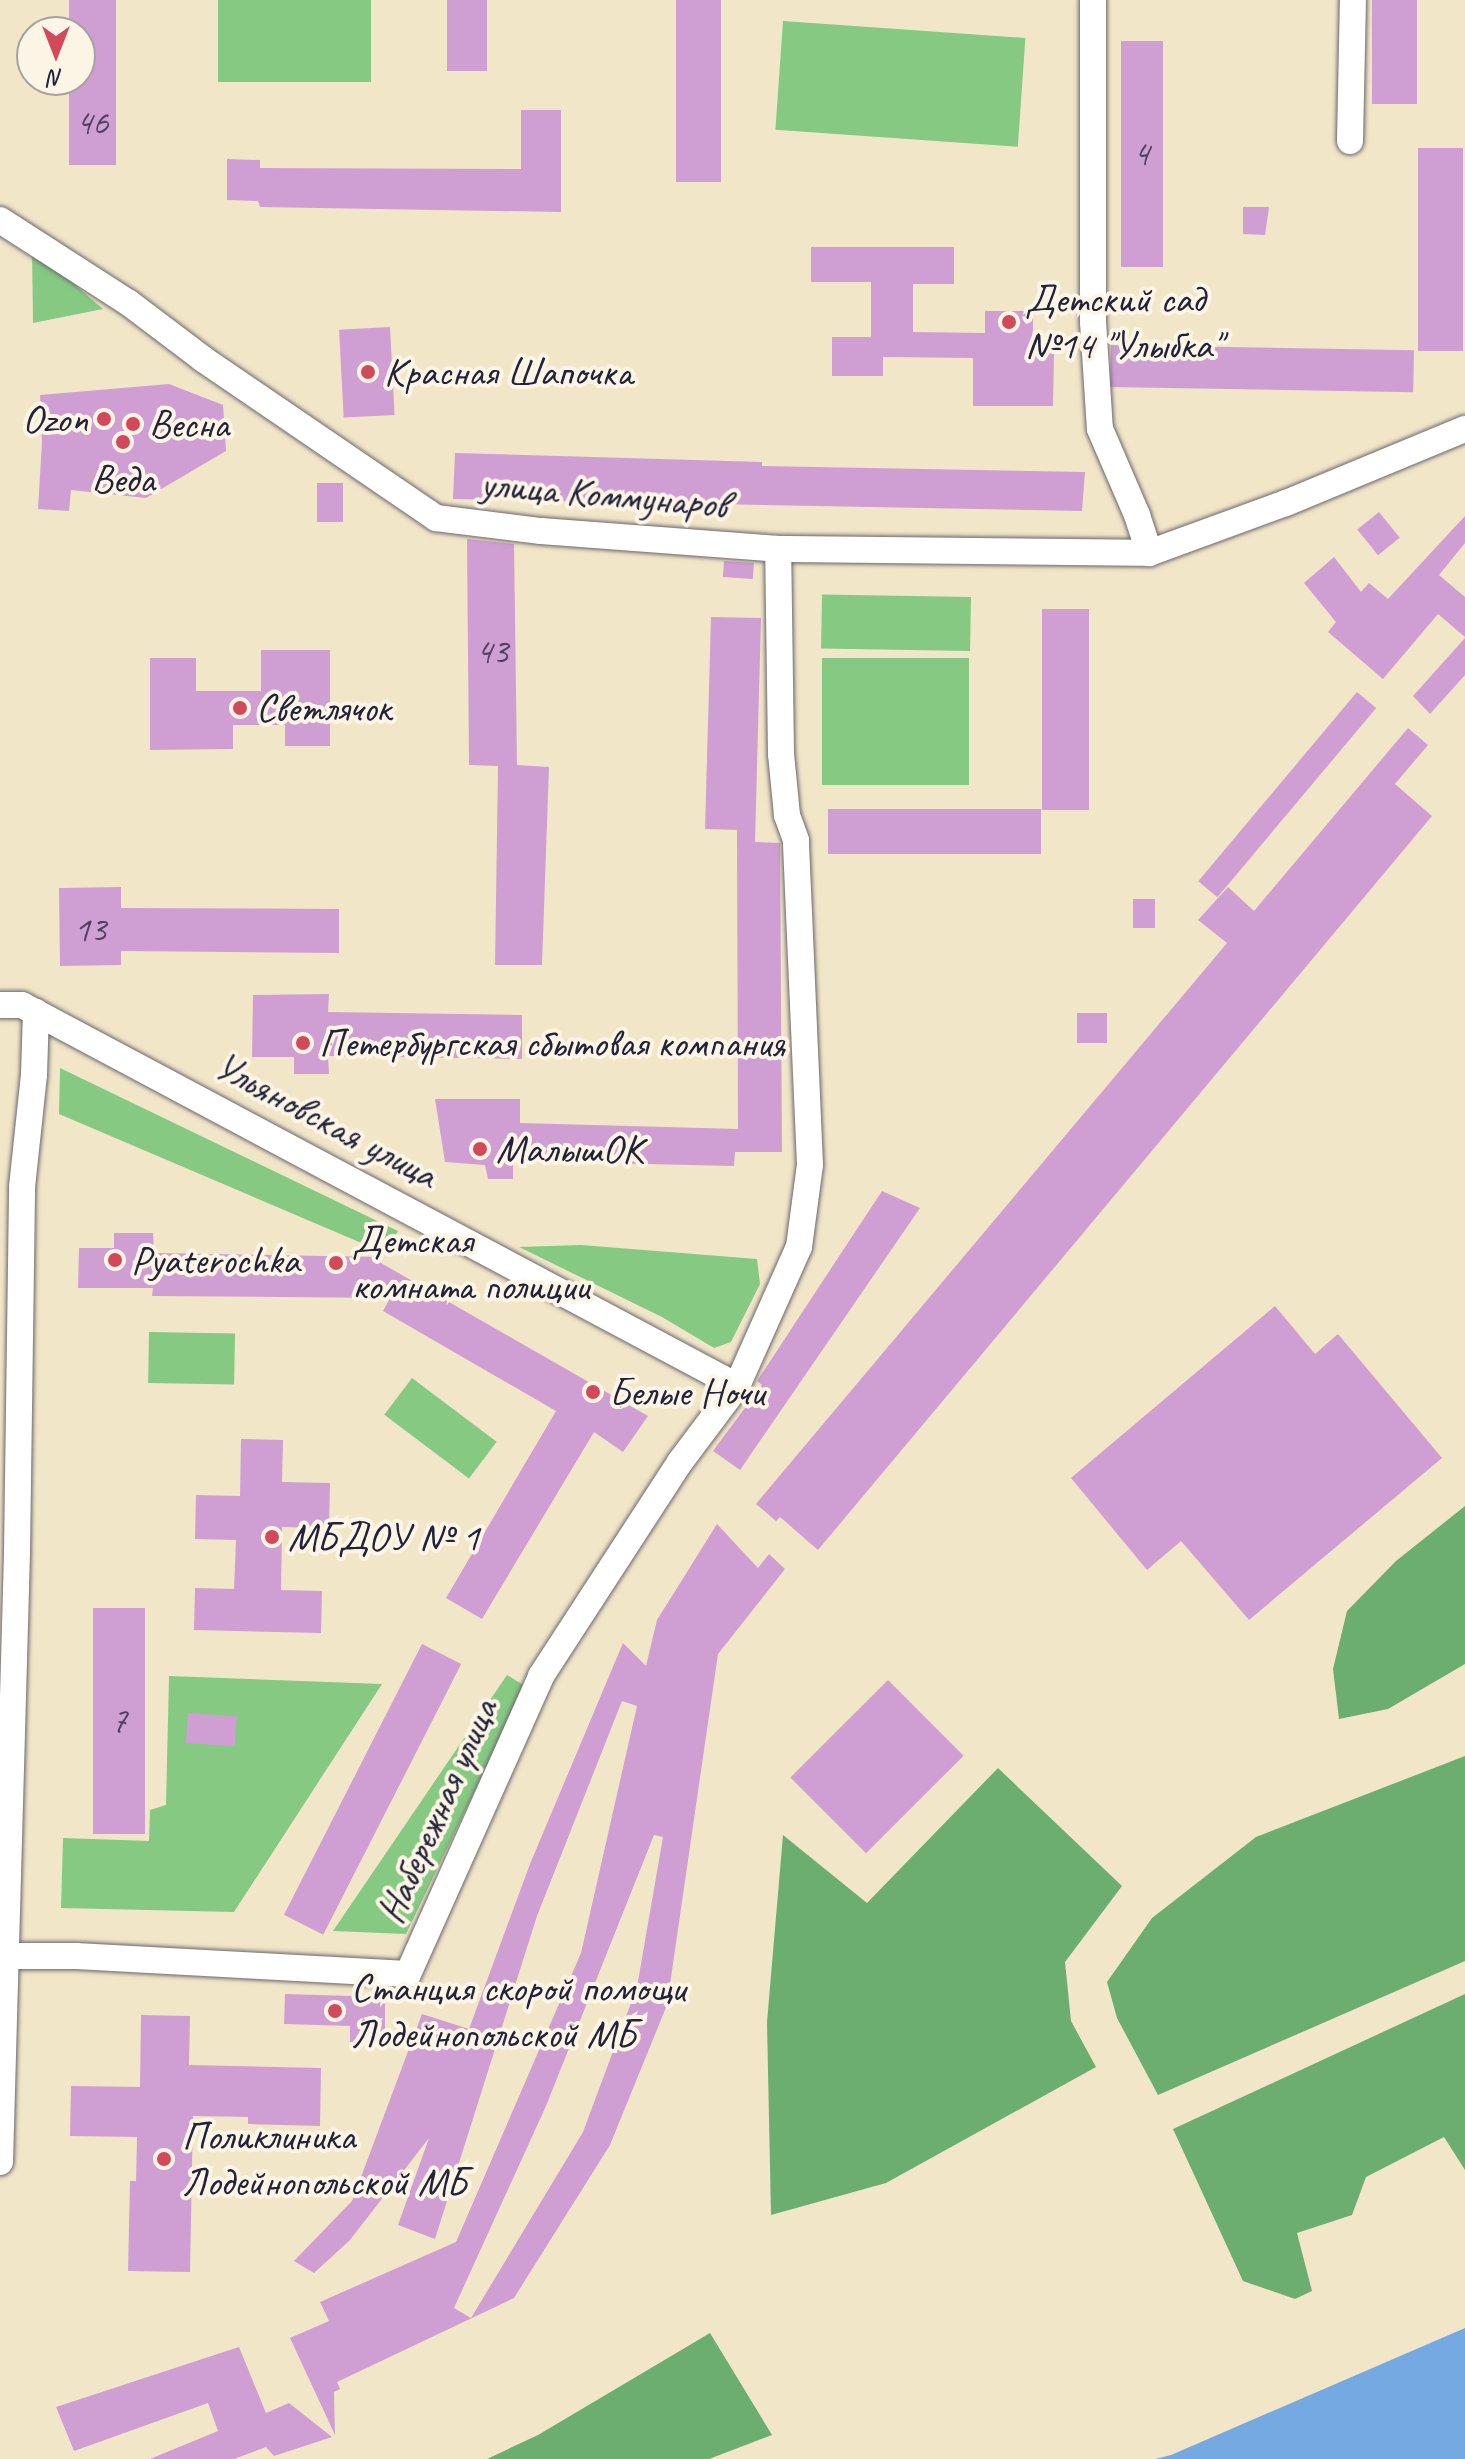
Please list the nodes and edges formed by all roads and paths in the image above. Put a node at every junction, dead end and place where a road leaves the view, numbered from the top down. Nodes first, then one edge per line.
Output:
1 (1093, 0) edge
2 (1353, 0) edge
3 (1350, 141) dead end
4 (0, 220) edge
5 (1465, 429) edge
6 (778, 549) junction
7 (1149, 553) junction
8 (0, 1005) edge
9 (36, 1012) junction
10 (737, 1386) junction
11 (5, 1956) junction
12 (0, 2162) edge

1 - 7 street
2 - 3 street
4 - 6 street, улица Коммунаров
5 - 7 street, улица Коммунаров
6 - 7 street, улица Коммунаров
6 - 10 street
8 - 9 street, Ульяновская улица
9 - 10 street, Ульяновская улица
9 - 11 street
10 - 11 street, Набережная улица
11 - 12 street

